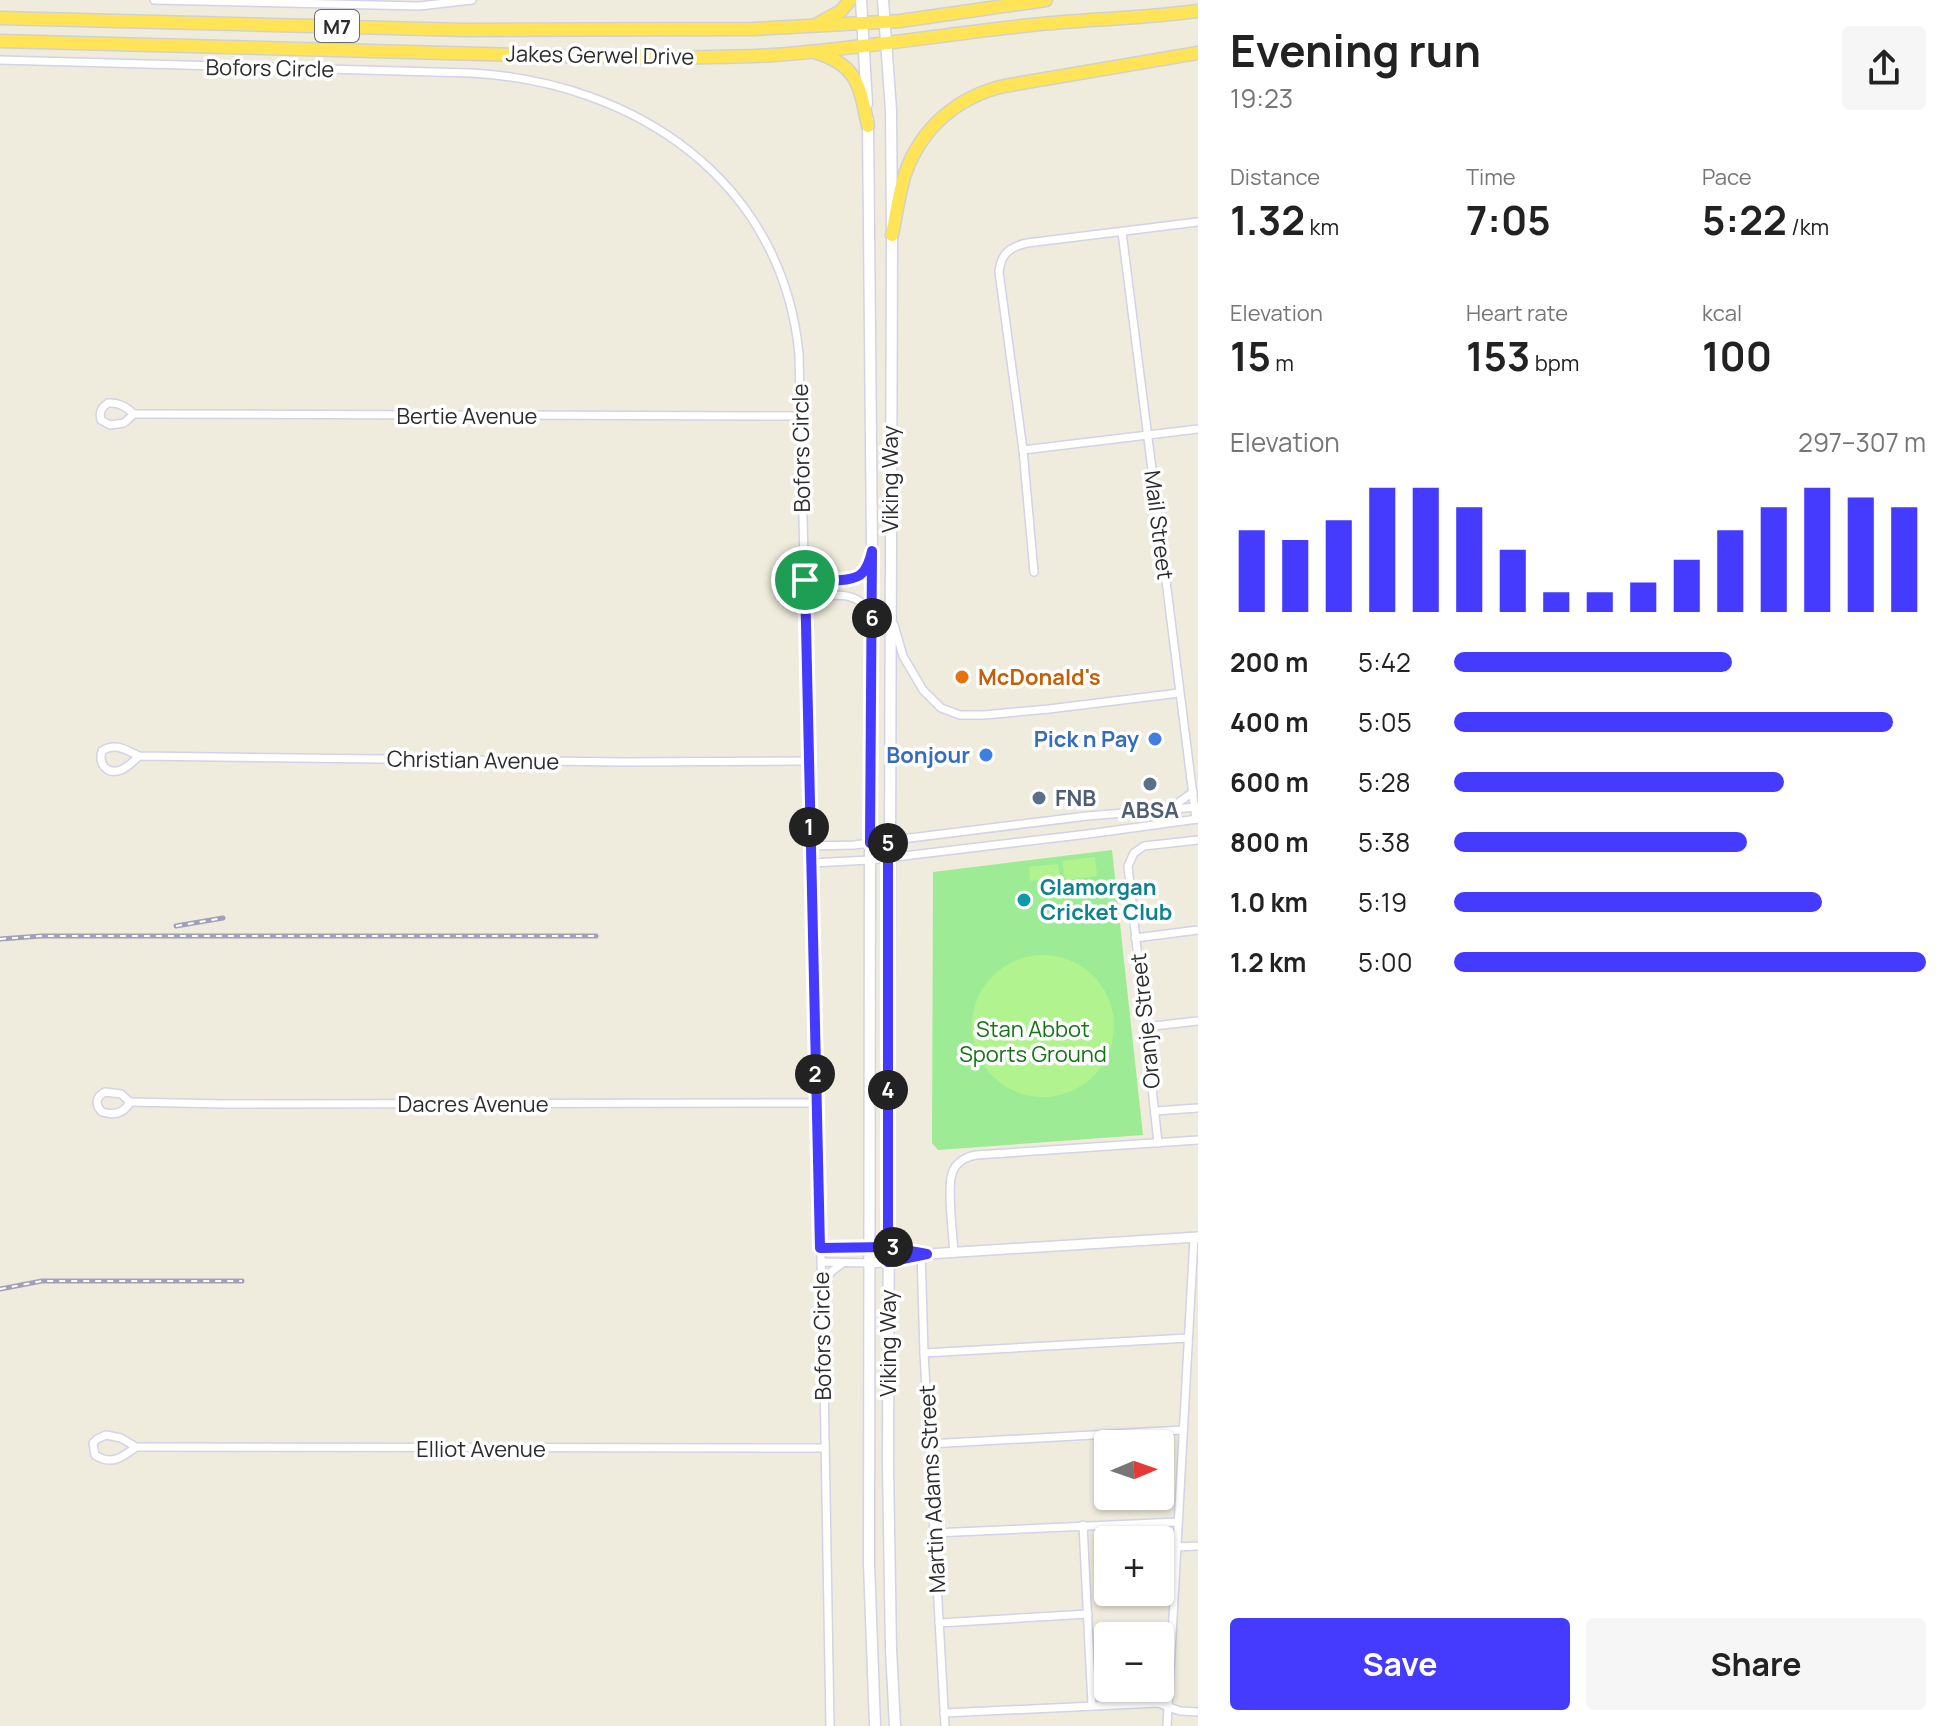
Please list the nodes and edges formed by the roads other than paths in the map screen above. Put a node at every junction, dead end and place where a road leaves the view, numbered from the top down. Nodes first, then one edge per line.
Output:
1 (154, 0) edge
2 (472, 0) edge
3 (850, 0) edge
4 (861, 0) edge
5 (883, 0) edge
6 (1046, 0) edge
7 (1198, 11) edge
8 (0, 18) edge
9 (1139, 18) junction
10 (1198, 19) edge
11 (885, 23) junction
12 (863, 24) junction
13 (810, 27) junction
14 (0, 41) edge
15 (887, 43) junction
16 (864, 46) junction
17 (813, 52) junction
18 (1198, 53) edge
19 (0, 60) edge
20 (868, 126) junction
21 (1198, 222) edge
22 (1122, 232) junction
23 (892, 235) junction
24 (134, 414) junction
25 (801, 416) junction
26 (1198, 429) edge
27 (1147, 435) junction
28 (1023, 450) junction
29 (872, 551) junction
30 (1034, 572) dead end
31 (805, 580) junction
32 (805, 597) junction
33 (889, 607) junction
34 (872, 625) junction
35 (1179, 693) junction
36 (139, 756) junction
37 (808, 761) junction
38 (1193, 792) junction
39 (1197, 807) edge
40 (1169, 809) junction
41 (1197, 819) edge
42 (888, 840) junction
43 (1198, 840) edge
44 (870, 843) junction
45 (810, 846) junction
46 (888, 858) junction
47 (870, 860) junction
48 (811, 863) junction
49 (1198, 930) edge
50 (1135, 938) junction
51 (1198, 1021) edge
52 (1145, 1027) junction
53 (130, 1102) dead end
54 (816, 1103) junction
55 (1198, 1108) edge
56 (1155, 1111) junction
57 (1198, 1140) edge
58 (1158, 1143) junction
59 (1196, 1238) edge
60 (869, 1247) junction
61 (888, 1247) junction
62 (820, 1248) junction
63 (954, 1253) junction
64 (923, 1254) junction
65 (821, 1262) junction
66 (845, 1262) junction
67 (888, 1262) junction
68 (869, 1263) junction
69 (822, 1287) junction
70 (1188, 1338) junction
71 (924, 1353) junction
72 (1183, 1430) junction
73 (929, 1444) junction
74 (136, 1447) junction
75 (825, 1448) junction
76 (1178, 1522) junction
77 (1083, 1525) junction
78 (934, 1533) junction
79 (1198, 1546) edge
80 (1177, 1547) junction
81 (1088, 1614) junction
82 (939, 1623) junction
83 (1092, 1705) junction
84 (1168, 1707) junction
85 (1198, 1712) edge
86 (944, 1713) junction
87 (830, 1726) edge
88 (875, 1726) edge
89 (895, 1726) edge
90 (945, 1726) edge
91 (1167, 1726) edge

1 - 2 street
3 - 13 highway
4 - 12 main road, Viking Way
5 - 11 main road, Viking Way
6 - 11 highway, Jakes Gerwel Drive / M7
7 - 9 highway, Jakes Gerwel Drive / M7
8 - 13 highway, Jakes Gerwel Drive / M7
9 - 10 highway
9 - 15 highway, Jakes Gerwel Drive / M7
11 - 12 highway, Jakes Gerwel Drive / M7
11 - 15 main road, Viking Way
12 - 13 highway, Jakes Gerwel Drive / M7
12 - 16 main road, Viking Way
14 - 17 highway, Jakes Gerwel Drive / M7
15 - 16 highway, Jakes Gerwel Drive / M7
15 - 23 main road, Viking Way
16 - 17 highway, Jakes Gerwel Drive / M7
16 - 20 main road, Viking Way
17 - 20 highway
18 - 23 highway
19 - 25 street, Bofors Circle
20 - 29 main road, Viking Way
21 - 22 street
22 - 27 street, Mail Street
22 - 28 street
23 - 33 main road, Viking Way
24 - 24 street
24 - 25 street, Bertie Avenue
25 - 31 street, Bofors Circle
26 - 27 street
27 - 28 street
27 - 35 street, Mail Street
28 - 30 street
29 - 31 street
29 - 34 main road, Viking Way
31 - 32 street, Bofors Circle
32 - 34 street
32 - 37 street, Bofors Circle
33 - 35 street
33 - 42 main road, Viking Way
34 - 44 main road, Viking Way
35 - 38 street, Mail Street
36 - 36 street, Christian Avenue
36 - 37 street, Christian Avenue
37 - 45 street, Bofors Circle
38 - 39 street, Mail Street
38 - 40 street
39 - 40 street
39 - 41 street, Mail Street
40 - 42 street
41 - 46 street
42 - 44 street
42 - 46 main road, Viking Way
43 - 50 street, Oranje Street
44 - 45 street
44 - 47 main road, Viking Way
45 - 48 street, Bofors Circle
46 - 47 street
46 - 61 main road, Viking Way
47 - 48 street
47 - 60 main road, Viking Way
48 - 54 street, Bofors Circle
49 - 50 street
50 - 52 street, Oranje Street
51 - 52 street
52 - 56 street, Oranje Street
53 - 54 street, Dacres Avenue
54 - 62 street, Bofors Circle
55 - 56 street
56 - 58 street, Oranje Street
57 - 58 street
58 - 63 street
59 - 63 street
59 - 70 street
60 - 61 street
60 - 62 street
60 - 68 main road, Viking Way
61 - 64 street
61 - 67 main road, Viking Way
62 - 65 street, Bofors Circle
63 - 64 street
64 - 67 street
64 - 71 street, Martin Adams Street
65 - 66 street
65 - 69 street, Bofors Circle
66 - 68 street
66 - 69 street
67 - 68 street
67 - 89 main road, Viking Way
68 - 88 main road, Viking Way
69 - 75 street, Bofors Circle
70 - 71 street
70 - 72 street
71 - 73 street, Martin Adams Street
72 - 73 street
72 - 76 street
73 - 78 street, Martin Adams Street
74 - 74 street
74 - 75 street, Elliot Avenue
75 - 87 street, Bofors Circle
76 - 77 street
76 - 80 street
77 - 78 street
77 - 81 street
78 - 82 street, Martin Adams Street
79 - 80 street
80 - 84 street
81 - 82 street
81 - 83 street
82 - 86 street, Martin Adams Street
83 - 84 street
83 - 86 street
84 - 85 street
84 - 91 street
86 - 90 street, Martin Adams Street

